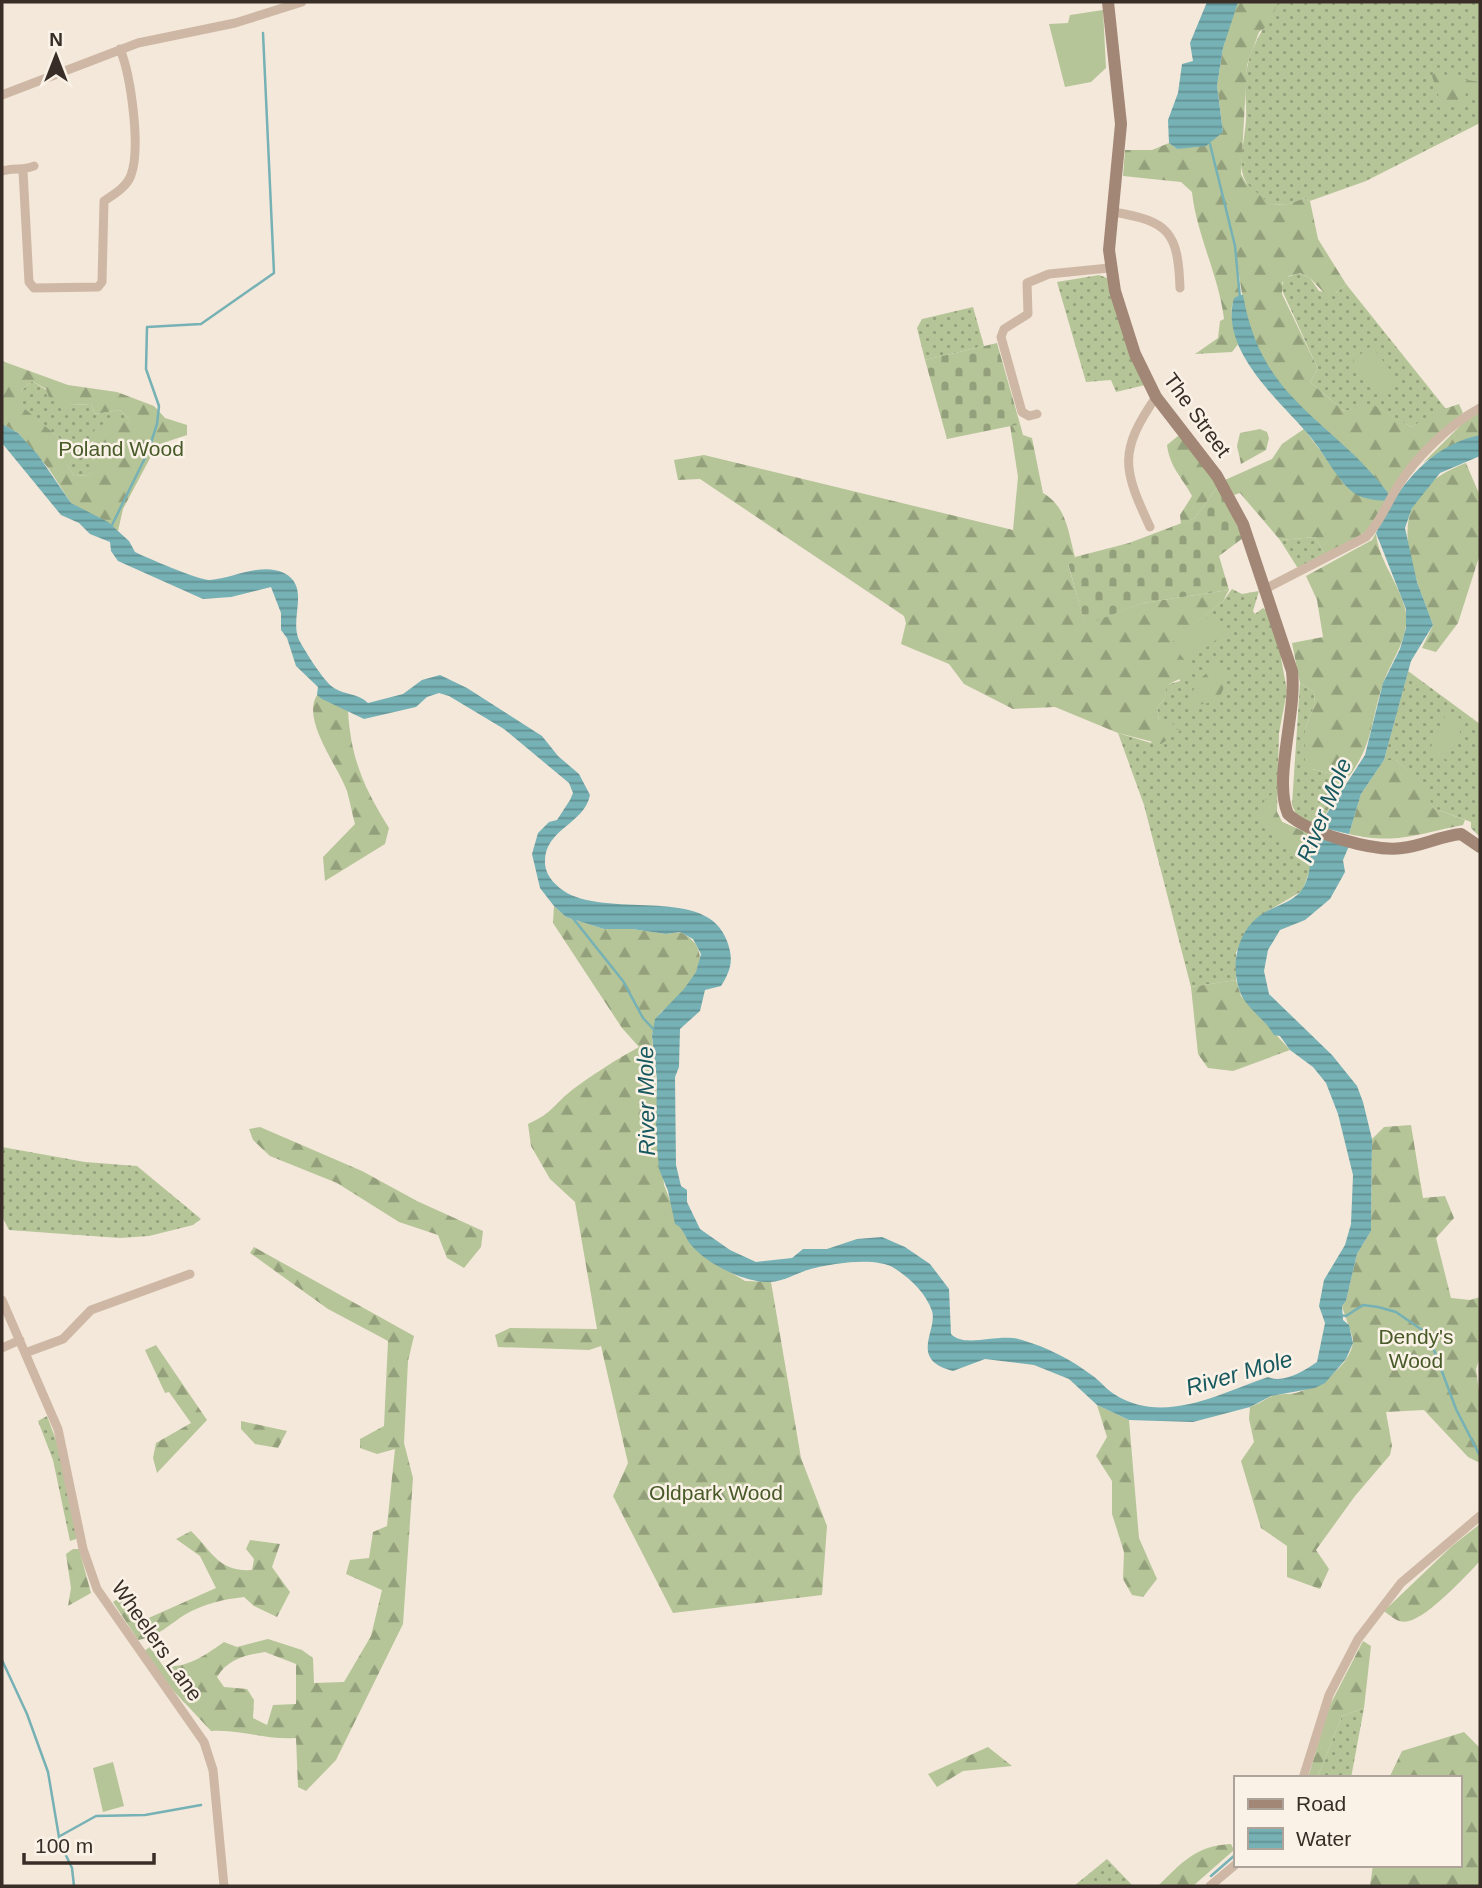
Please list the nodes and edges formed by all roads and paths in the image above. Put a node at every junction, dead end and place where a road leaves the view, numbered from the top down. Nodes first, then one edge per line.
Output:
1 (302, 2) edge
2 (1108, 2) edge
3 (120, 49) junction
4 (2, 95) edge
5 (34, 166) dead end
6 (2, 171) edge
7 (23, 171) junction
8 (1113, 212) junction
9 (1110, 268) junction
10 (1180, 288) dead end
11 (1156, 397) junction
12 (1480, 408) edge
13 (1037, 414) dead end
14 (1150, 527) dead end
15 (1265, 589) junction
16 (1480, 847) edge
17 (190, 1274) dead end
18 (2, 1300) edge
19 (20, 1340) junction
20 (2, 1348) edge
21 (26, 1353) junction
22 (1480, 1516) edge
23 (1304, 1776) edge
24 (1234, 1866) edge
25 (224, 1886) edge
26 (1210, 1886) edge

1 - 3 street
2 - 8 street, The Street
3 - 4 street
3 - 7 street
5 - 7 street
6 - 7 street
8 - 9 street, The Street
8 - 10 street
9 - 11 street, The Street
9 - 13 street
11 - 14 street
11 - 15 street, The Street
12 - 15 street
15 - 16 street, The Street
17 - 21 street
18 - 19 street, Wheelers Lane
19 - 20 street
19 - 21 street, Wheelers Lane
21 - 25 street, Wheelers Lane
22 - 23 street
24 - 26 street

